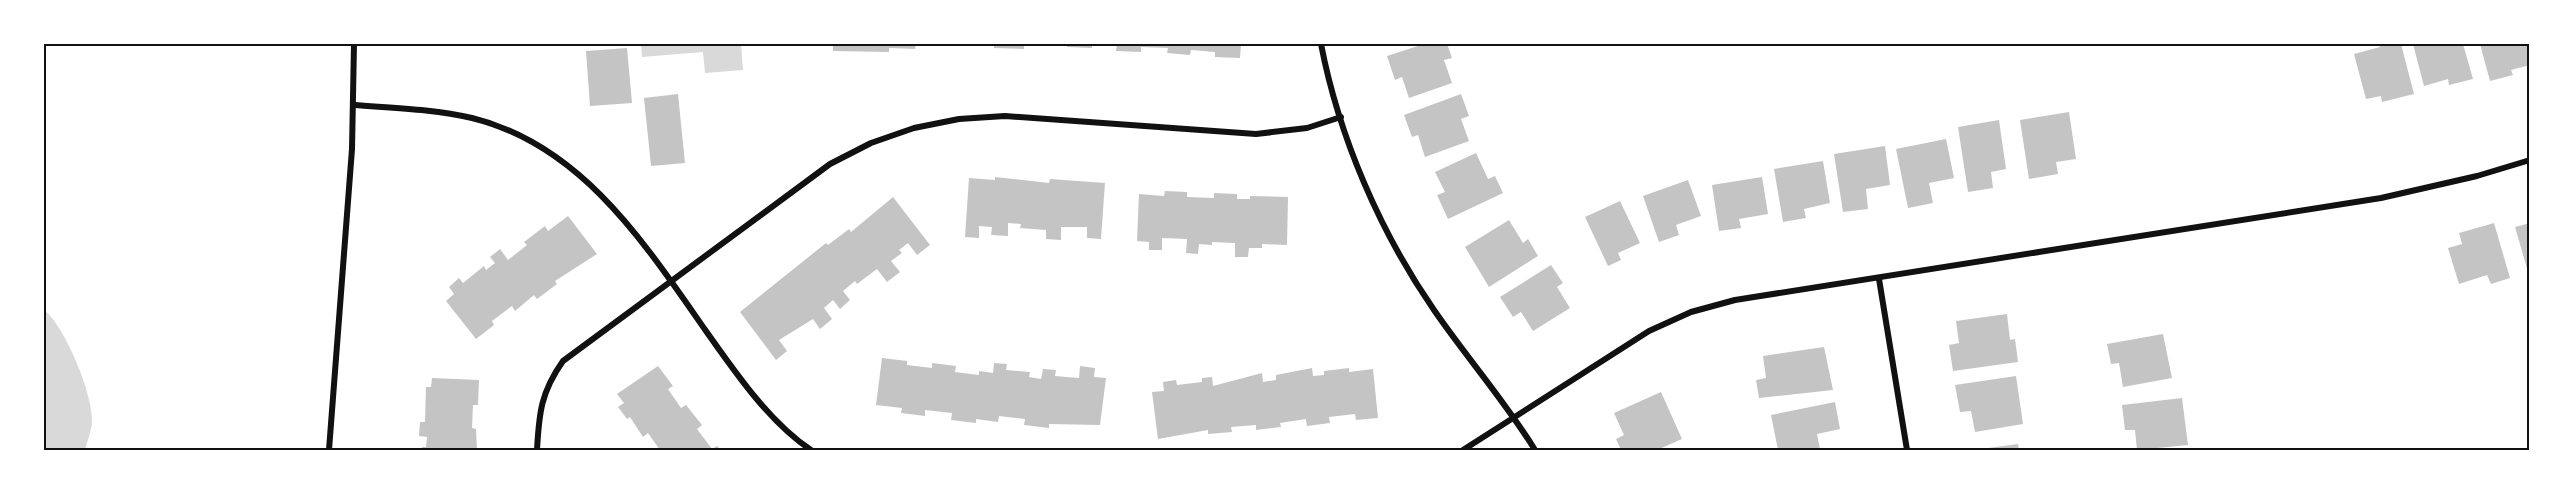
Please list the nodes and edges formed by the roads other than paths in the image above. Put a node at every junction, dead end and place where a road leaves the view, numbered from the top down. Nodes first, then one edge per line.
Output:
1 (354, 44) edge
2 (1321, 44) edge
3 (354, 105) junction
4 (1341, 117) junction
5 (2529, 160) edge
6 (1879, 279) junction
7 (672, 281) junction
8 (1514, 416) junction
9 (329, 450) edge
10 (537, 450) edge
11 (811, 450) edge
12 (1463, 450) edge
13 (1535, 450) edge
14 (1907, 450) edge

1 - 3 street
2 - 4 street
3 - 7 street
3 - 9 street
4 - 7 street
4 - 8 street
5 - 6 street
6 - 8 street
6 - 14 street
7 - 10 street
7 - 11 street
8 - 12 street
8 - 13 street

